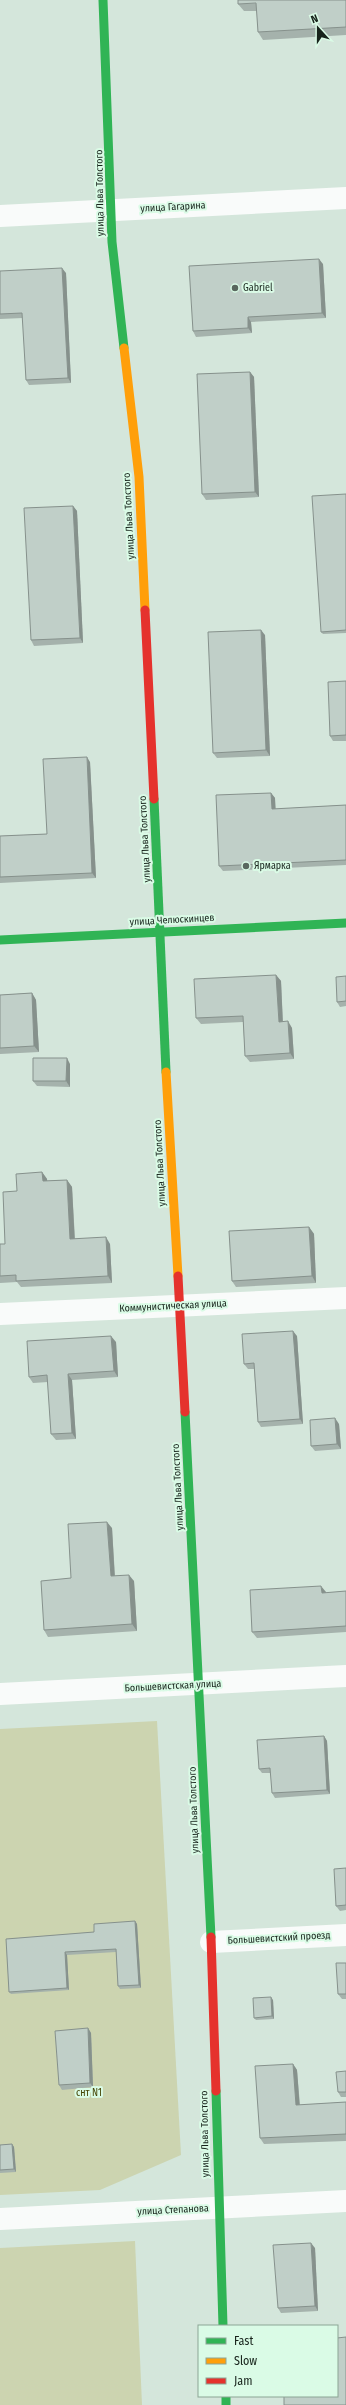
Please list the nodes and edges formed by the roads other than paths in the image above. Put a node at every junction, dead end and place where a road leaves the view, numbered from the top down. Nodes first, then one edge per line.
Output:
1 (103, 0) edge
2 (346, 198) edge
3 (112, 210) junction
4 (0, 216) edge
5 (346, 923) edge
6 (160, 932) junction
7 (0, 940) edge
8 (346, 1298) edge
9 (179, 1306) junction
10 (0, 1314) edge
11 (346, 1676) edge
12 (200, 1685) junction
13 (0, 1694) edge
14 (346, 1935) edge
15 (211, 1942) junction
16 (346, 2201) edge
17 (218, 2207) junction
18 (0, 2219) edge
19 (223, 2325) edge

1 - 3 street, улица Льва Толстого
2 - 3 street, улица Гагарина
3 - 4 street, улица Гагарина
3 - 6 street, улица Льва Толстого
5 - 6 street, улица Челюскинцев
6 - 7 street, улица Челюскинцев
6 - 9 street, улица Льва Толстого
8 - 9 street, Коммунистическая улица
9 - 10 street, Коммунистическая улица
9 - 12 street, улица Льва Толстого
11 - 12 street, Большевистская улица
12 - 13 street, Большевистская улица
12 - 15 street, улица Льва Толстого
14 - 15 street, Большевистский проезд
15 - 17 street, улица Льва Толстого
16 - 17 street, улица Степанова
17 - 18 street, улица Степанова
17 - 19 street, улица Льва Толстого

